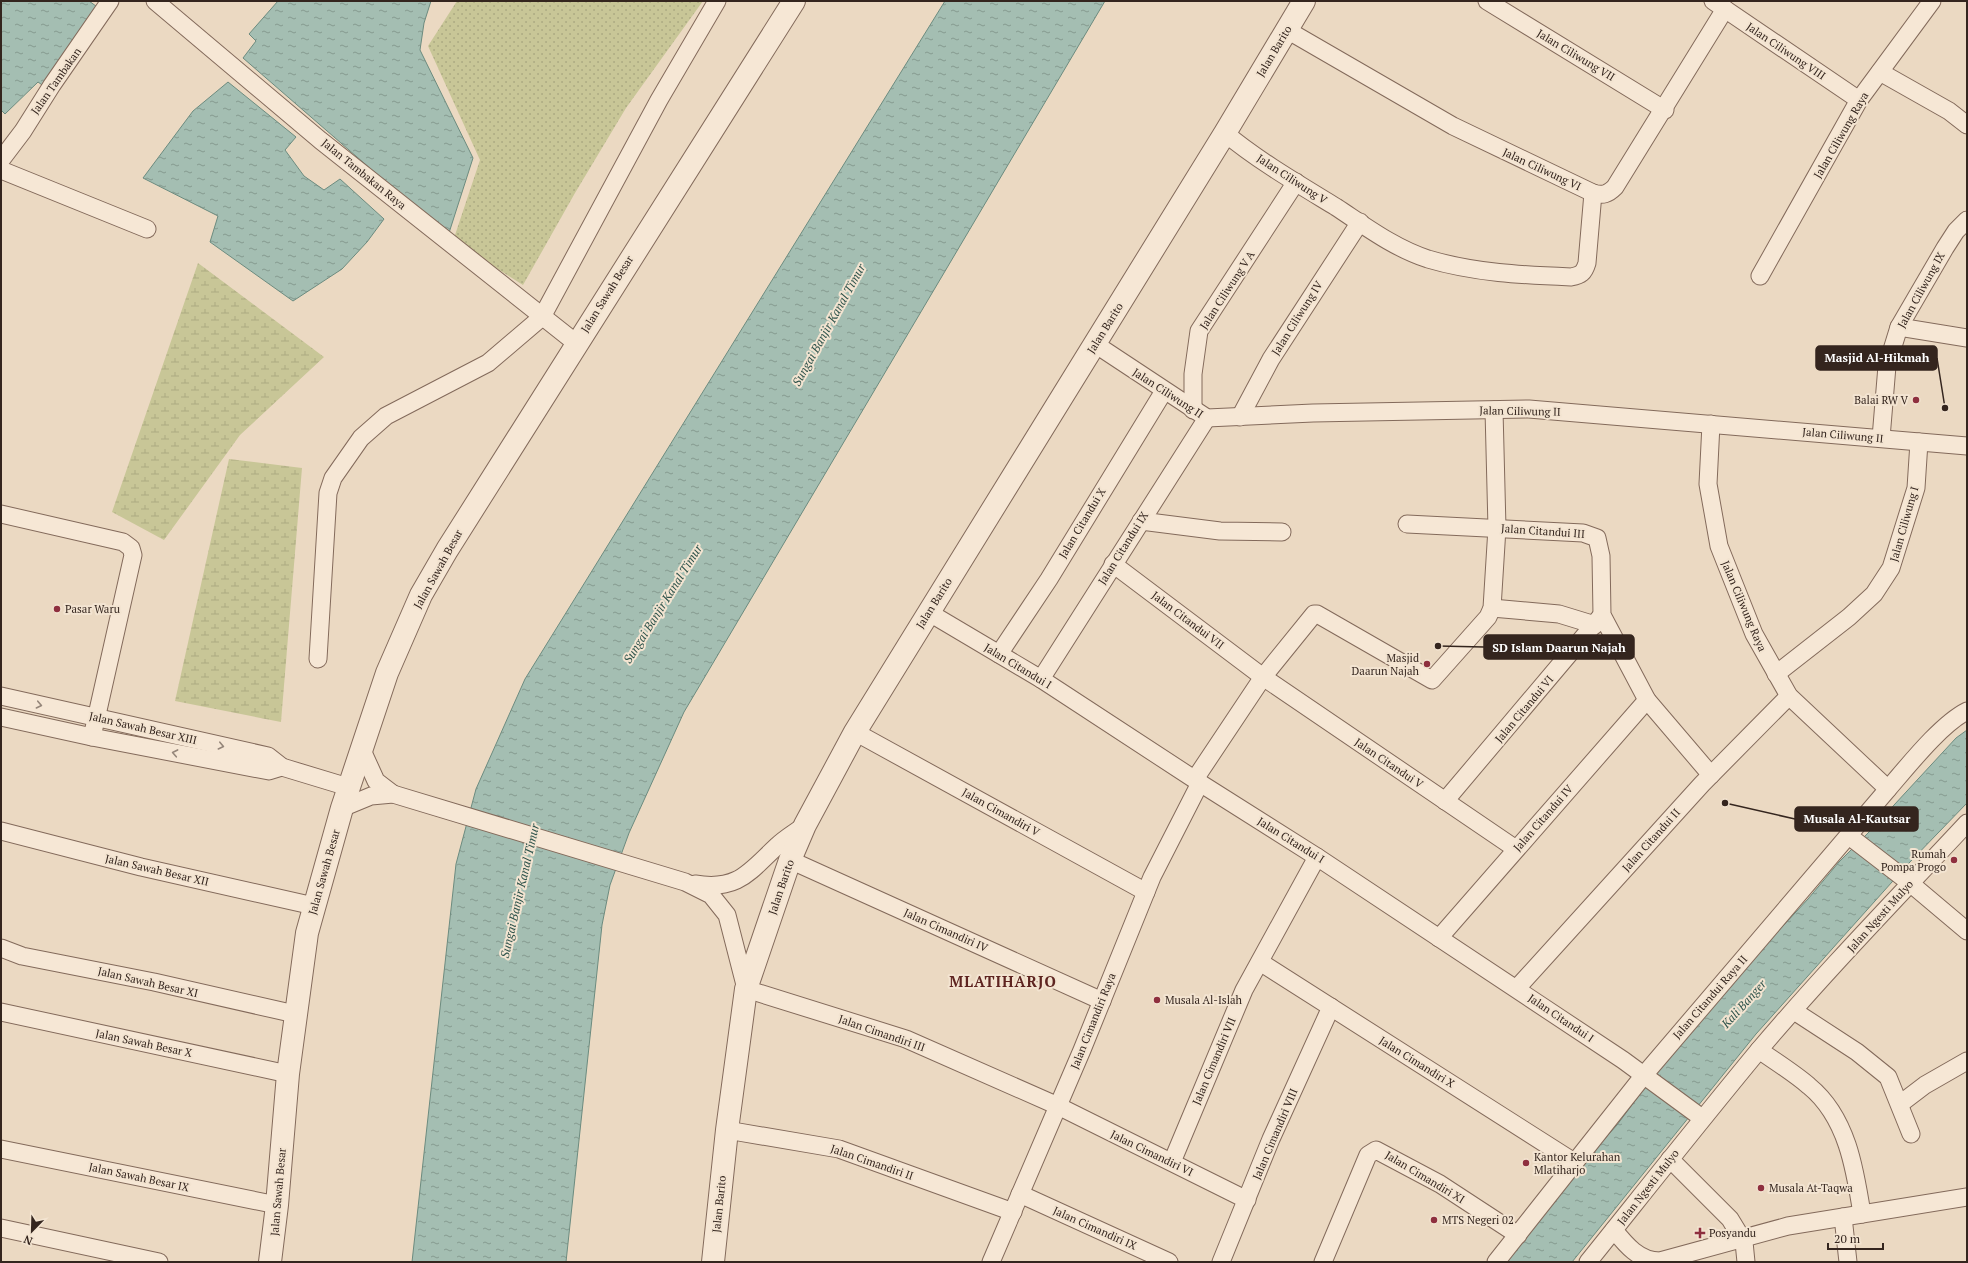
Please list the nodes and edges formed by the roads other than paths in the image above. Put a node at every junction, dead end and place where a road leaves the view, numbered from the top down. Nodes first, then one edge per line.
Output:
1 (110, 1) edge
2 (155, 1) edge
3 (716, 1) edge
4 (794, 1) edge
5 (1304, 1) edge
6 (1487, 1) edge
7 (1932, 1) edge
8 (1719, 5) edge
9 (1287, 30) junction
10 (1880, 72) junction
11 (1859, 100) junction
12 (1665, 110) junction
13 (1967, 125) edge
14 (1225, 133) junction
15 (1, 160) edge
16 (1, 170) edge
17 (1296, 182) junction
18 (1594, 193) junction
19 (1967, 220) edge
20 (1360, 222) junction
21 (147, 229) dead end
22 (1760, 276) dead end
23 (542, 317) junction
24 (1899, 327) junction
25 (1967, 338) edge
26 (576, 344) junction
27 (1095, 344) junction
28 (1164, 391) junction
29 (1494, 410) junction
30 (1200, 414) junction
31 (1240, 417) junction
32 (1711, 424) junction
33 (1881, 438) junction
34 (1919, 442) junction
35 (1967, 446) edge
36 (1, 514) edge
37 (1141, 521) junction
38 (1407, 524) dead end
39 (1497, 528) junction
40 (1282, 532) dead end
41 (1113, 564) junction
42 (1492, 608) junction
43 (928, 612) junction
44 (1598, 620) junction
45 (999, 654) junction
46 (318, 659) dead end
47 (1776, 674) junction
48 (1262, 677) junction
49 (1041, 679) junction
50 (1, 696) edge
51 (1788, 696) junction
52 (1647, 700) junction
53 (1967, 711) edge
54 (1, 717) edge
55 (96, 717) junction
56 (855, 732) junction
57 (92, 737) junction
58 (361, 748) junction
59 (282, 767) junction
60 (1711, 775) junction
61 (1198, 781) junction
62 (348, 787) junction
63 (1888, 789) junction
64 (393, 794) junction
65 (1445, 801) junction
66 (342, 808) junction
67 (1967, 823) edge
68 (805, 825) junction
69 (1, 831) edge
70 (1852, 838) junction
71 (1516, 849) junction
72 (1317, 857) junction
73 (790, 860) junction
74 (1907, 881) junction
75 (685, 882) junction
76 (1146, 892) junction
77 (314, 906) junction
78 (1967, 931) edge
79 (1439, 938) junction
80 (1, 948) edge
81 (1260, 962) junction
82 (1517, 988) junction
83 (746, 989) junction
84 (1102, 1001) junction
85 (1331, 1007) junction
86 (1794, 1011) junction
87 (1, 1012) edge
88 (295, 1014) junction
89 (1759, 1050) junction
90 (1967, 1061) edge
91 (288, 1074) junction
92 (1645, 1076) junction
93 (1900, 1104) junction
94 (1058, 1106) junction
95 (1699, 1116) junction
96 (727, 1130) junction
97 (1911, 1134) dead end
98 (1, 1149) edge
99 (1670, 1159) junction
100 (1172, 1162) junction
101 (1574, 1162) junction
102 (1020, 1194) junction
103 (1967, 1197) edge
104 (1247, 1200) junction
105 (277, 1205) junction
106 (1012, 1212) junction
107 (1862, 1214) junction
108 (1843, 1217) junction
109 (1, 1228) edge
110 (1614, 1230) junction
111 (1518, 1235) junction
112 (1742, 1239) junction
113 (159, 1262) edge
114 (270, 1262) edge
115 (713, 1262) edge
116 (992, 1262) edge
117 (1169, 1262) edge
118 (1221, 1262) edge
119 (1323, 1262) edge
120 (1496, 1262) edge
121 (1588, 1262) edge
122 (1746, 1262) edge
123 (1848, 1262) edge

1 - 15 street, Jalan Tambakan
2 - 23 street, Jalan Tambakan Raya
3 - 23 street
4 - 26 street, Jalan Sawah Besar
5 - 9 street, Jalan Barito
6 - 12 street, Jalan Ciliwung VII
7 - 10 street, Jalan Ciliwung Raya
8 - 11 street, Jalan Ciliwung VIII
8 - 12 street, Jalan Ciliwung VI
9 - 14 street, Jalan Barito
9 - 18 street, Jalan Ciliwung VI
10 - 11 street, Jalan Ciliwung Raya
10 - 13 street
11 - 22 street, Jalan Ciliwung Raya
12 - 18 street, Jalan Ciliwung VI
14 - 17 street, Jalan Ciliwung V
14 - 27 street, Jalan Barito
16 - 21 street
17 - 20 street, Jalan Ciliwung V
17 - 30 street, Jalan Ciliwung V A
18 - 20 street, Jalan Ciliwung V
19 - 24 street, Jalan Ciliwung IX
20 - 31 street, Jalan Ciliwung IV
23 - 26 street, Jalan Tambakan Raya
23 - 46 street
24 - 25 street
24 - 33 street, Jalan Ciliwung IX
26 - 58 street, Jalan Sawah Besar
27 - 28 street, Jalan Ciliwung II
27 - 43 street, Jalan Barito
28 - 30 street, Jalan Ciliwung II
28 - 45 street, Jalan Citandui X
29 - 31 street, Jalan Ciliwung II
29 - 32 street, Jalan Ciliwung II
29 - 39 street
30 - 31 street, Jalan Ciliwung II
30 - 37 street, Jalan Citandui IX
32 - 33 street, Jalan Ciliwung II
32 - 47 street, Jalan Ciliwung Raya
33 - 34 street, Jalan Ciliwung II
34 - 35 street, Jalan Ciliwung II
34 - 47 street, Jalan Ciliwung I
36 - 55 street
37 - 40 street
37 - 41 street, Jalan Citandui IX
38 - 39 street, Jalan Citandui III
39 - 42 street
39 - 44 street, Jalan Citandui III
41 - 48 street, Jalan Citandui VII
41 - 49 street, Jalan Citandui IX
42 - 44 street
42 - 48 street, Jalan Cimandiri Raya
43 - 45 street, Jalan Citandui I
43 - 56 street, Jalan Barito
44 - 52 street, Jalan Citandui III
44 - 65 street, Jalan Citandui VI
45 - 49 street, Jalan Citandui I
47 - 51 street, Jalan Ciliwung Raya
48 - 61 street, Jalan Cimandiri Raya
48 - 65 street, Jalan Citandui V
49 - 61 street, Jalan Citandui I
50 -> 55 street, Jalan Sawah Besar XIII
51 - 60 street, Jalan Citandui II
51 - 63 street, Jalan Ciliwung Raya
52 - 60 street, Jalan Citandui III
52 - 71 street, Jalan Citandui IV
53 - 63 street, Jalan Citandui Raya II
54 - 57 street, Jalan Sawah Besar XIII
55 - 57 street
55 -> 59 street, Jalan Sawah Besar XIII
56 - 68 street, Jalan Barito
56 - 76 street, Jalan Cimandiri V
59 -> 57 street, Jalan Sawah Besar XIII
58 - 62 street, Jalan Sawah Besar
58 - 64 street
59 - 62 street, Jalan Sawah Besar XIII
60 - 82 street, Jalan Citandui II
61 - 72 street, Jalan Citandui I
61 - 76 street, Jalan Cimandiri Raya
62 - 66 street, Jalan Sawah Besar
63 - 70 street, Jalan Citandui Raya II
64 - 66 street
64 - 75 street
65 - 71 street, Jalan Citandui V
66 - 77 street, Jalan Sawah Besar
67 - 74 street, Jalan Ngesti Mulyo
68 - 73 street, Jalan Barito
68 - 75 street
69 - 77 street, Jalan Sawah Besar XII
70 - 74 street
70 - 92 street, Jalan Citandui Raya II
71 - 79 street, Jalan Citandui IV
72 - 79 street, Jalan Citandui I
72 - 81 street, Jalan Cimandiri VII
73 - 83 street, Jalan Barito
73 - 84 street, Jalan Cimandiri IV
74 - 78 street
74 - 86 street, Jalan Ngesti Mulyo
75 - 83 street
76 - 84 street, Jalan Cimandiri Raya
77 - 88 street, Jalan Sawah Besar
79 - 82 street, Jalan Citandui I
80 - 88 street, Jalan Sawah Besar XI
81 - 85 street, Jalan Cimandiri X
81 - 100 street, Jalan Cimandiri VII
82 - 92 street, Jalan Citandui I
83 - 94 street, Jalan Cimandiri III
83 - 96 street, Jalan Barito
84 - 94 street, Jalan Cimandiri Raya
85 - 101 street, Jalan Cimandiri X
85 - 104 street, Jalan Cimandiri VIII
86 - 89 street, Jalan Ngesti Mulyo
86 - 93 street
87 - 91 street, Jalan Sawah Besar X
88 - 91 street, Jalan Sawah Besar
89 - 95 street, Jalan Ngesti Mulyo
89 - 107 street
90 - 93 street
91 - 105 street, Jalan Sawah Besar
92 - 95 street, Jalan Citandui I
92 - 101 street, Jalan Citandui Raya II
93 - 97 street
94 - 100 street, Jalan Cimandiri VI
94 - 102 street, Jalan Cimandiri Raya
95 - 99 street, Jalan Ngesti Mulyo
96 - 106 street, Jalan Cimandiri II
96 - 115 street, Jalan Barito
98 - 105 street, Jalan Sawah Besar IX
99 - 110 street, Jalan Ngesti Mulyo
99 - 112 street
100 - 104 street, Jalan Cimandiri VI
101 - 111 street, Jalan Citandui Raya II
102 - 106 street, Jalan Cimandiri Raya
102 - 117 street, Jalan Cimandiri IX
103 - 107 street, Jalan Ngesti Mulyo
104 - 118 street, Jalan Cimandiri VIII
105 - 114 street, Jalan Sawah Besar
106 - 116 street, Jalan Cimandiri Raya
107 - 108 street, Jalan Ngesti Mulyo
108 - 112 street, Jalan Ngesti Mulyo
108 - 123 street
109 - 113 street
110 - 112 street, Jalan Ngesti Mulyo
110 - 121 street
111 - 119 street, Jalan Cimandiri XI
111 - 120 street, Jalan Citandui Raya II
112 - 122 street

